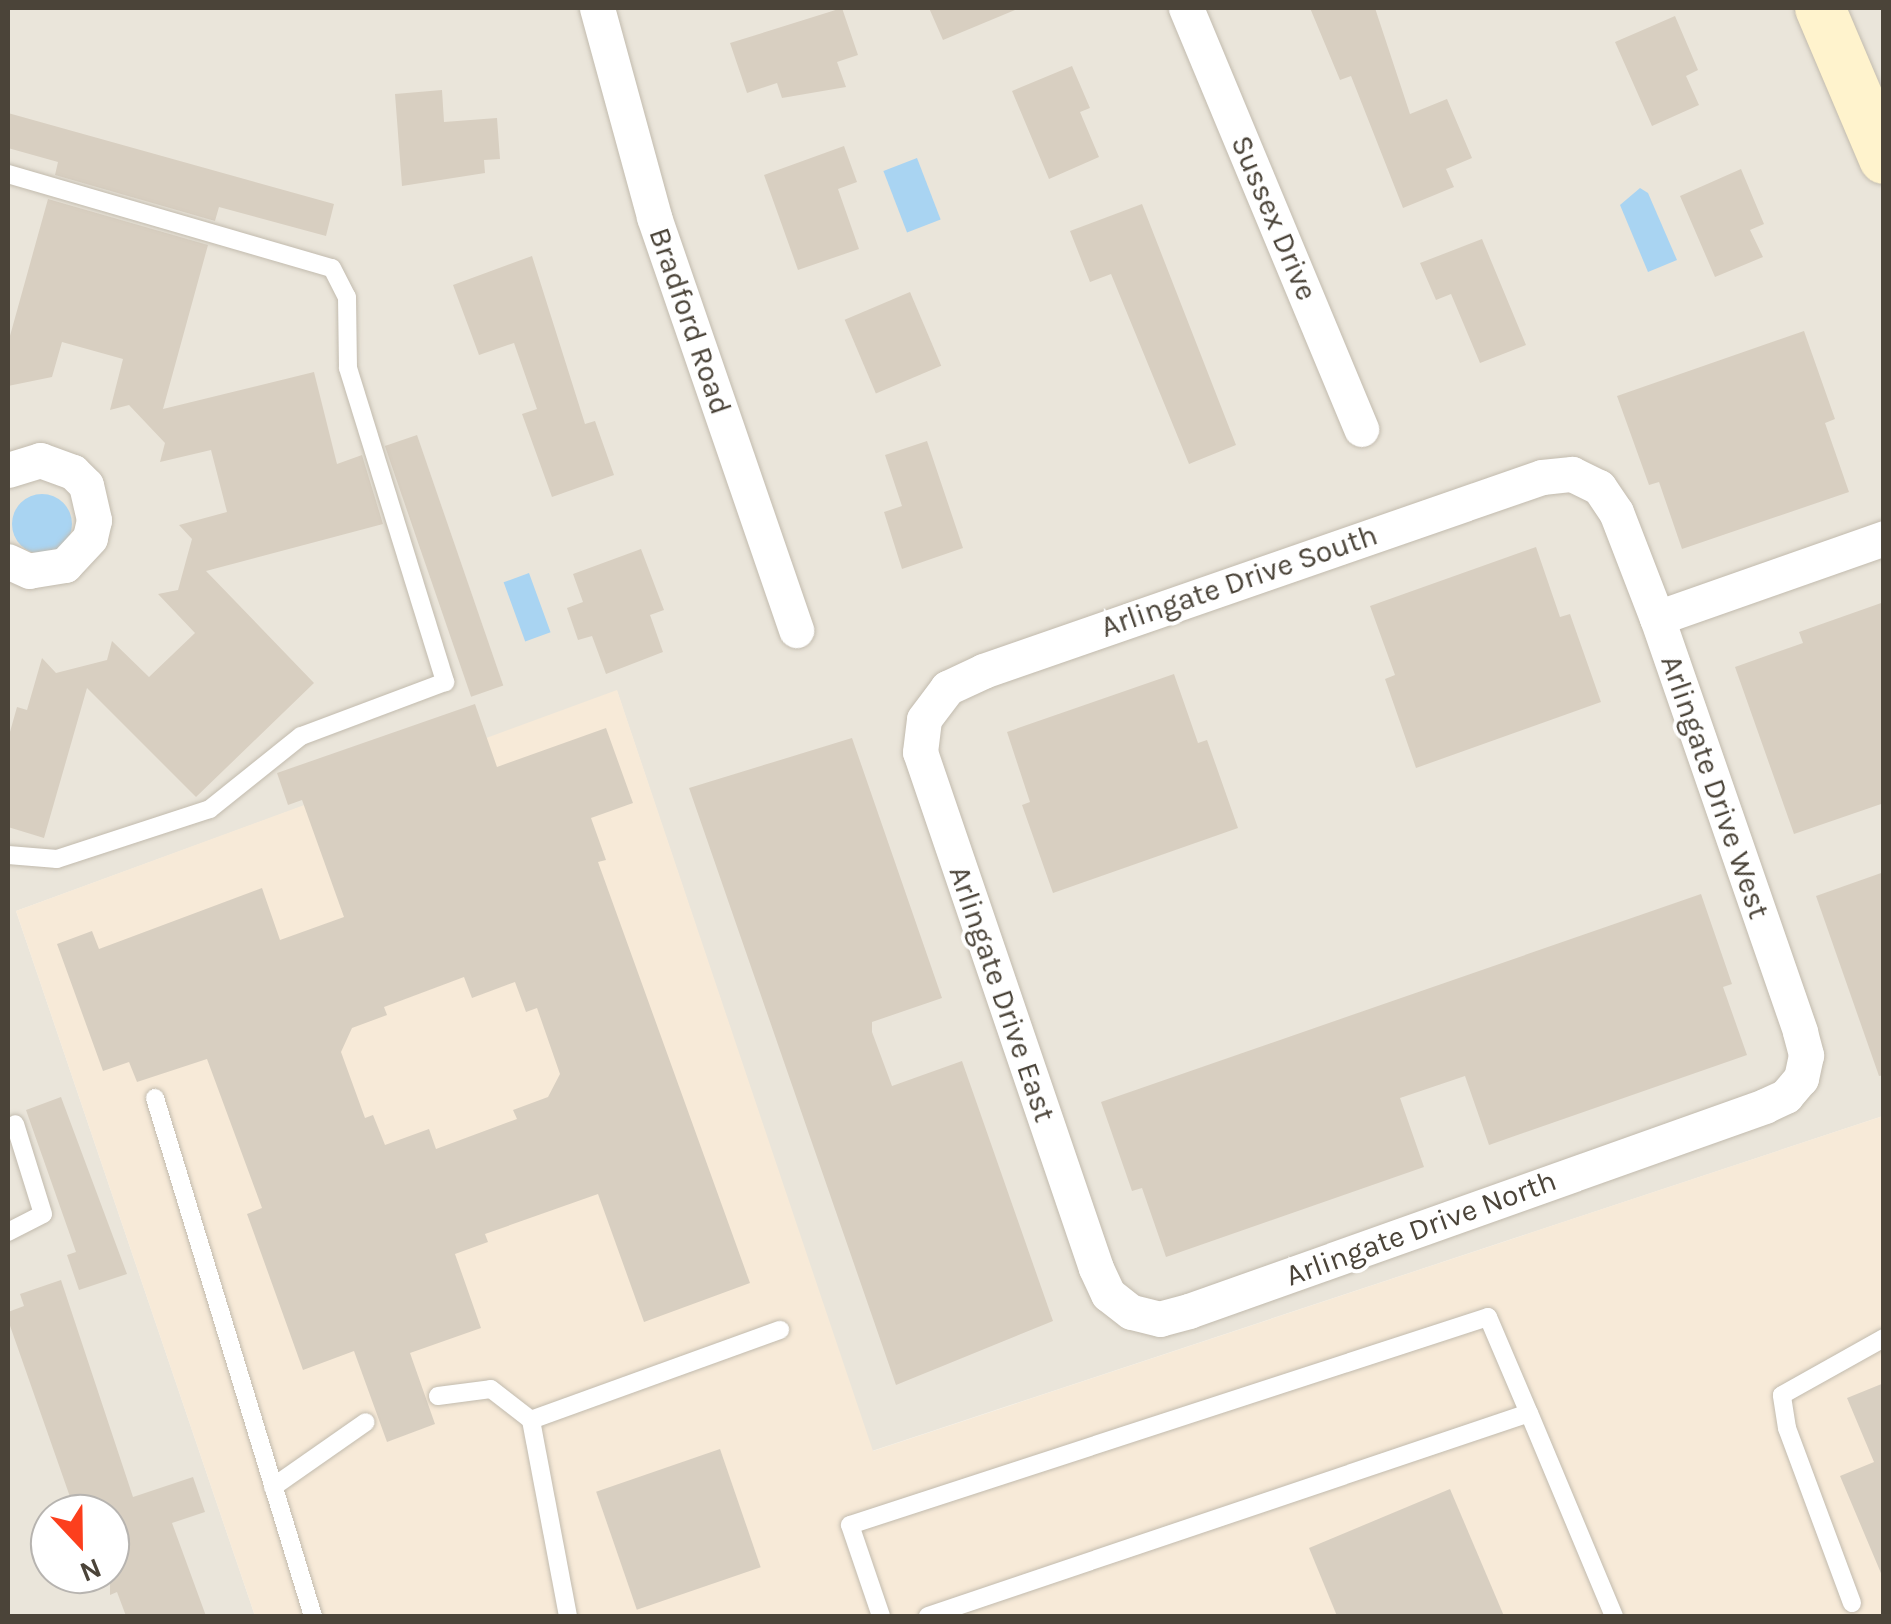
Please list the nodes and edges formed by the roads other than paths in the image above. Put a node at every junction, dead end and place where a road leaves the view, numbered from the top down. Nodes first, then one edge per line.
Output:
1 (597, 8) edge
2 (1186, 8) edge
3 (1820, 8) edge
4 (1884, 160) edge
5 (8, 174) edge
6 (1361, 429) dead end
7 (8, 470) edge
8 (1572, 474) joint
9 (1884, 538) edge
10 (8, 562) edge
11 (1657, 618) junction
12 (796, 630) dead end
13 (924, 719) joint
14 (8, 854) edge
15 (155, 1098) dead end
16 (1765, 1106) joint
17 (16, 1124) dead end
18 (8, 1232) edge
19 (1096, 1268) joint
20 (780, 1330) dead end
21 (1884, 1338) edge
22 (438, 1396) dead end
23 (1529, 1413) junction
24 (531, 1420) junction
25 (366, 1422) dead end
26 (273, 1487) junction
27 (1852, 1603) dead end
28 (313, 1616) edge
29 (568, 1616) edge
30 (881, 1616) edge
31 (928, 1616) edge
32 (1614, 1616) edge

1 - 12 street, Bradford Road
2 - 6 street, Sussex Drive
3 - 4 main road
5 - 14 lane
7 - 10 street
8 - 11 street, Arlingate Drive West
8 - 13 street, Arlingate Drive South
9 - 11 street
11 - 16 street, Arlingate Drive West
13 - 19 street, Arlingate Drive East
15 - 26 lane
16 - 19 street, Arlingate Drive North
17 - 18 lane
20 - 24 lane
21 - 27 lane
22 - 24 lane
23 - 30 lane
23 - 31 lane
23 - 32 lane
24 - 29 lane
25 - 26 lane
26 - 28 lane

